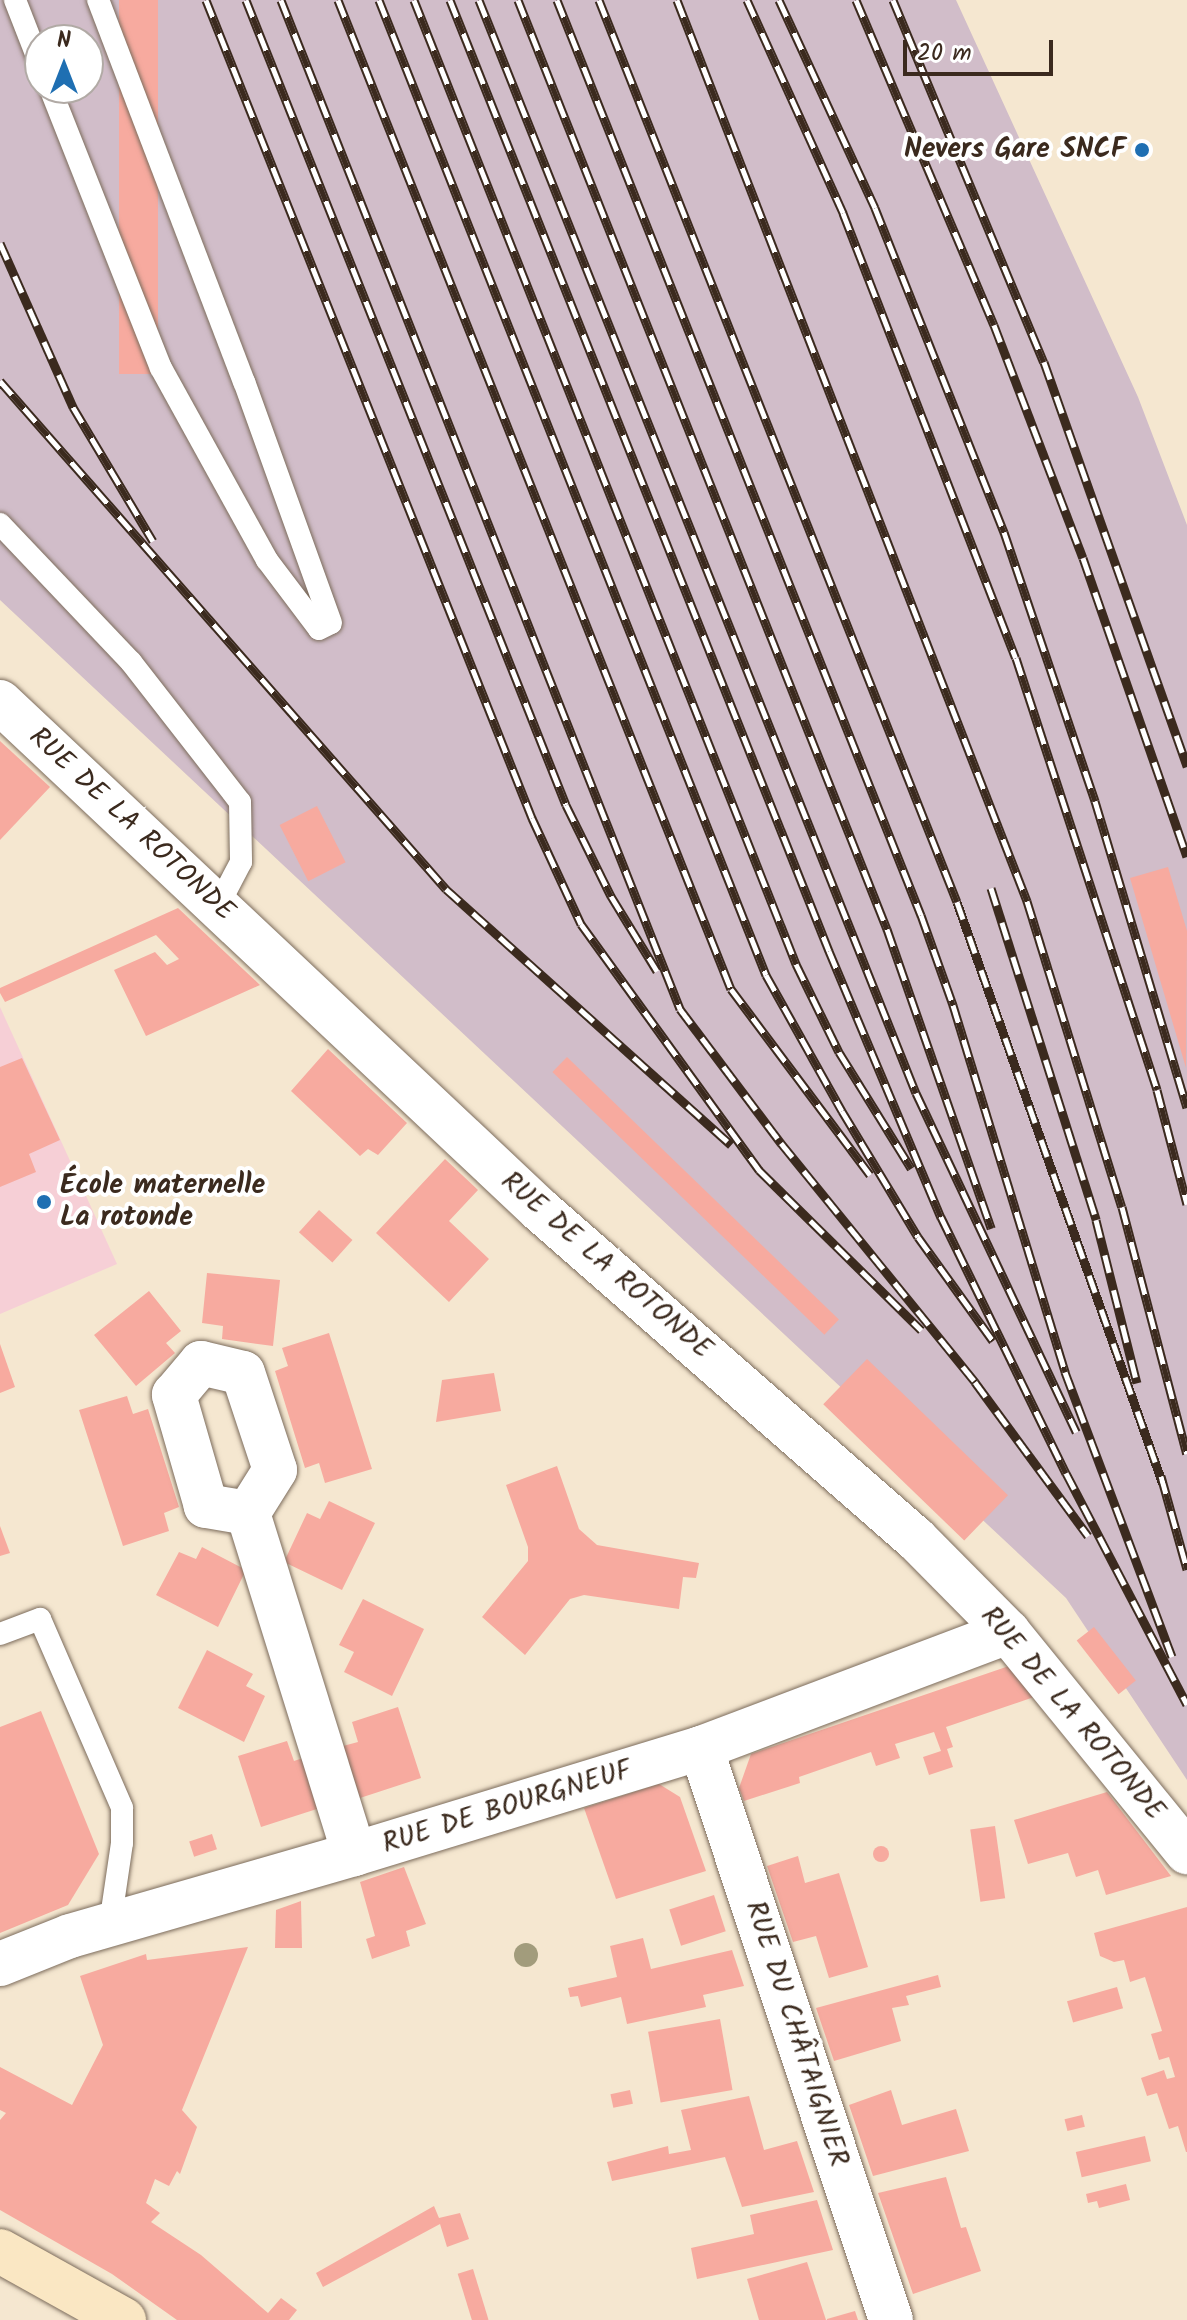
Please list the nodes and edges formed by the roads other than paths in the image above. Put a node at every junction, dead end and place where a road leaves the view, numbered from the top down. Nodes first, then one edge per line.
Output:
1 (15, 0) edge
2 (98, 0) edge
3 (24, 24) edge
4 (56, 104) edge
5 (0, 524) edge
6 (0, 702) edge
7 (218, 906) junction
8 (248, 1513) dead end
9 (1008, 1632) junction
10 (0, 1634) edge
11 (701, 1748) junction
12 (1187, 1852) edge
13 (354, 1854) junction
14 (110, 1924) junction
15 (0, 1964) edge
16 (0, 2251) edge
17 (124, 2320) edge
18 (891, 2320) edge

1 - 3 lane
2 - 4 lane
5 - 7 lane
6 - 7 street, RUE DE LA ROTONDE
7 - 9 street, RUE DE LA ROTONDE
8 - 13 street
9 - 11 street, RUE DE BOURGNEUF
9 - 12 street, RUE DE LA ROTONDE
10 - 14 lane
11 - 13 street, RUE DE BOURGNEUF
11 - 18 street, RUE DU CHÂTAIGNIER
13 - 14 street, RUE DE BOURGNEUF
14 - 15 street, RUE DE BOURGNEUF
16 - 17 main road

